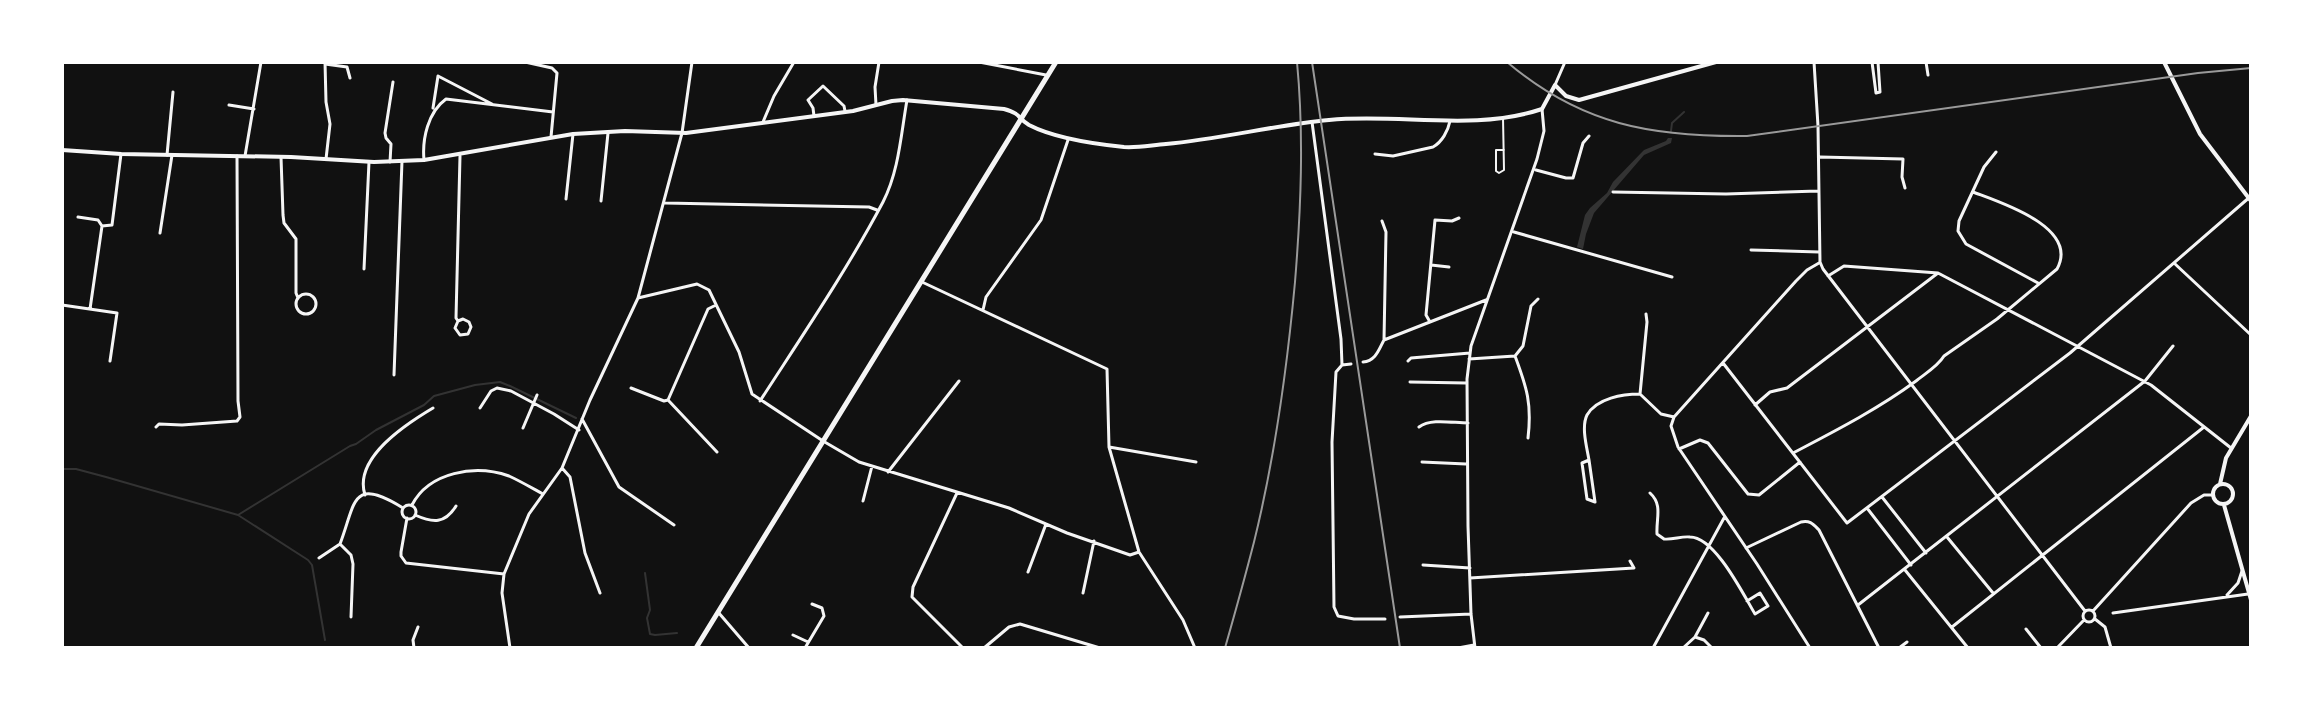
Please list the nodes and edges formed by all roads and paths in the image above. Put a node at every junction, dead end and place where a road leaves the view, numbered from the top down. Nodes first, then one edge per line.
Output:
1 (261, 62) edge
2 (525, 62) edge
3 (692, 62) edge
4 (794, 62) edge
5 (879, 62) edge
6 (979, 62) edge
7 (1056, 62) edge
8 (1565, 62) edge
9 (1716, 62) edge
10 (1814, 62) edge
11 (1872, 62) edge
12 (1878, 62) edge
13 (1926, 62) edge
14 (2164, 62) edge
15 (325, 63) edge
16 (1048, 75) junction
17 (1928, 75) dead end
18 (350, 78) dead end
19 (393, 82) dead end
20 (1555, 85) junction
21 (173, 92) dead end
22 (1566, 96) junction
23 (907, 100) junction
24 (1549, 100) junction
25 (229, 105) dead end
26 (493, 105) junction
27 (876, 105) junction
28 (254, 109) junction
29 (1542, 109) junction
30 (433, 112) junction
31 (553, 112) junction
32 (845, 112) junction
33 (814, 116) junction
34 (1022, 117) junction
35 (1503, 117) junction
36 (1312, 121) junction
37 (1450, 121) junction
38 (763, 122) junction
39 (609, 131) junction
40 (682, 133) junction
41 (573, 134) junction
42 (1589, 136) dead end
43 (551, 137) junction
44 (1069, 138) junction
45 (62, 147) edge
46 (1504, 150) junction
47 (1996, 152) dead end
48 (121, 154) junction
49 (1375, 154) dead end
50 (169, 155) junction
51 (237, 156) junction
52 (245, 156) junction
53 (460, 156) junction
54 (281, 157) junction
55 (1819, 157) junction
56 (326, 159) junction
57 (424, 160) junction
58 (402, 161) junction
59 (369, 162) junction
60 (390, 162) junction
61 (1534, 170) junction
62 (1905, 188) dead end
63 (1818, 191) junction
64 (1613, 192) dead end
65 (1973, 192) junction
66 (2250, 198) edge
67 (566, 199) dead end
68 (601, 201) dead end
69 (663, 203) junction
70 (877, 210) junction
71 (78, 217) dead end
72 (1459, 218) dead end
73 (1382, 221) dead end
74 (102, 226) junction
75 (1512, 231) junction
76 (160, 233) dead end
77 (1751, 250) dead end
78 (1820, 252) junction
79 (1820, 262) junction
80 (2174, 263) junction
81 (1431, 265) junction
82 (1449, 267) dead end
83 (364, 269) dead end
84 (1938, 273) junction
85 (1828, 276) junction
86 (1672, 277) dead end
87 (922, 282) junction
88 (2038, 283) junction
89 (298, 298) junction
90 (638, 298) junction
91 (1538, 299) dead end
92 (1486, 300) junction
93 (62, 305) edge
94 (716, 305) junction
95 (90, 309) junction
96 (983, 310) junction
97 (2006, 310) junction
98 (1646, 314) dead end
99 (458, 321) junction
100 (1430, 322) junction
101 (1867, 327) junction
102 (2251, 335) edge
103 (1384, 340) junction
104 (2173, 346) dead end
105 (2078, 347) junction
106 (1470, 356) junction
107 (1515, 356) junction
108 (110, 361) dead end
109 (1408, 361) dead end
110 (1363, 362) dead end
111 (1723, 363) junction
112 (1351, 364) dead end
113 (1342, 365) junction
114 (394, 375) dead end
115 (505, 381) dead end
116 (959, 381) dead end
117 (2145, 381) junction
118 (1410, 382) dead end
119 (1467, 383) junction
120 (1910, 385) junction
121 (504, 388) junction
122 (631, 388) dead end
123 (1640, 394) junction
124 (537, 395) dead end
125 (668, 400) junction
126 (760, 401) junction
127 (535, 403) junction
128 (1755, 405) junction
129 (433, 408) dead end
130 (480, 408) dead end
131 (2251, 416) edge
132 (1674, 417) junction
133 (582, 419) junction
134 (1468, 423) junction
135 (156, 427) dead end
136 (1419, 427) dead end
137 (2204, 427) junction
138 (523, 428) dead end
139 (579, 430) junction
140 (1528, 438) dead end
141 (823, 441) junction
142 (1955, 441) junction
143 (1109, 447) junction
144 (1679, 449) junction
145 (2231, 449) junction
146 (717, 452) dead end
147 (1793, 453) junction
148 (1589, 460) junction
149 (1196, 462) dead end
150 (1422, 462) dead end
151 (1800, 462) junction
152 (1468, 464) junction
153 (872, 466) junction
154 (562, 468) junction
155 (888, 472) junction
156 (2220, 484) junction
157 (957, 493) junction
158 (1650, 493) dead end
159 (543, 494) junction
160 (365, 495) junction
161 (2213, 495) junction
162 (1882, 497) junction
163 (1996, 498) junction
164 (863, 501) dead end
165 (412, 505) junction
166 (2224, 505) junction
167 (456, 506) dead end
168 (403, 508) junction
169 (1867, 508) junction
170 (415, 515) junction
171 (1725, 517) junction
172 (407, 518) junction
173 (1046, 524) junction
174 (674, 525) dead end
175 (1947, 537) junction
176 (1094, 541) junction
177 (340, 544) junction
178 (1709, 546) junction
179 (1746, 548) junction
180 (1139, 552) junction
181 (1926, 553) junction
182 (2041, 556) junction
183 (319, 558) dead end
184 (1630, 561) dead end
185 (1423, 565) dead end
186 (1911, 565) junction
187 (1470, 568) junction
188 (1905, 570) junction
189 (2242, 570) junction
190 (1028, 572) dead end
191 (504, 574) junction
192 (1470, 578) junction
193 (600, 593) dead end
194 (1083, 593) dead end
195 (1993, 593) junction
196 (2250, 596) edge
197 (2224, 597) junction
198 (1747, 601) junction
199 (812, 604) dead end
200 (1858, 605) junction
201 (2085, 611) junction
202 (2093, 611) junction
203 (718, 612) junction
204 (1708, 613) dead end
205 (2113, 613) dead end
206 (1471, 614) junction
207 (351, 617) dead end
208 (1400, 617) dead end
209 (1385, 619) dead end
210 (2095, 619) junction
211 (2084, 620) junction
212 (418, 627) dead end
213 (1952, 627) junction
214 (2026, 629) dead end
215 (793, 635) dead end
216 (1695, 637) junction
217 (808, 642) junction
218 (1907, 642) dead end
219 (1475, 647) edge
220 (414, 648) edge
221 (510, 648) edge
222 (696, 648) edge
223 (749, 648) edge
224 (805, 648) edge
225 (963, 648) edge
226 (984, 648) edge
227 (1100, 648) edge
228 (1195, 648) edge
229 (1458, 648) edge
230 (1653, 648) edge
231 (1683, 648) edge
232 (1712, 648) edge
233 (1810, 648) edge
234 (1879, 648) edge
235 (1899, 648) edge
236 (1968, 648) edge
237 (2041, 648) edge
238 (2057, 648) edge
239 (2111, 648) edge

1 - 28 street
2 - 31 street
3 - 40 street
4 - 38 street
5 - 27 street
6 - 16 street
7 - 16 main road
8 - 20 street
9 - 22 street
10 - 55 street
11 - 12 street
13 - 17 street
14 - 66 street
15 - 18 street
15 - 56 street
16 - 34 main road
19 - 60 street
20 - 22 street
20 - 24 street
21 - 50 street
22 - 24 street
23 - 27 street
23 - 34 street
23 - 70 street
24 - 29 street
25 - 28 street
26 - 30 street
26 - 30 street
26 - 31 street
27 - 32 street
28 - 52 street
29 - 35 street
29 - 61 street
30 - 57 street
31 - 43 street
32 - 33 street
32 - 33 street
33 - 38 street
34 - 44 street
34 - 87 main road
35 - 37 street
35 - 46 lane
36 - 37 street
36 - 44 street
36 - 113 street
37 - 49 street
38 - 40 street
39 - 40 street
39 - 41 street
39 - 68 street
40 - 69 street
41 - 43 street
41 - 67 street
42 - 61 street
43 - 53 street
44 - 96 street
45 - 48 street
46 - 46 lane
47 - 65 street
48 - 50 street
48 - 74 street
50 - 51 street
50 - 76 street
51 - 52 street
51 - 135 street
52 - 54 street
53 - 57 street
53 - 99 street
54 - 56 street
54 - 89 street
55 - 62 street
55 - 63 street
56 - 59 street
57 - 58 street
58 - 60 street
58 - 114 street
59 - 60 street
59 - 83 street
61 - 75 street
63 - 64 street
63 - 78 street
65 - 88 street
65 - 88 street
66 - 80 street
69 - 70 street
69 - 90 street
70 - 126 street
71 - 74 street
72 - 81 street
73 - 103 street
74 - 95 street
75 - 86 street
75 - 92 street
77 - 78 street
78 - 79 street
79 - 85 street
79 - 111 street
80 - 102 street
80 - 105 street
81 - 82 street
81 - 100 street
84 - 85 street
84 - 97 street
84 - 101 street
85 - 101 street
87 - 96 street
87 - 141 main road
88 - 97 street
89 - 89 street
90 - 94 street
90 - 133 street
91 - 107 street
92 - 100 street
92 - 106 street
93 - 95 street
94 - 125 street
94 - 126 street
95 - 108 street
96 - 143 street
97 - 105 street
97 - 120 street
98 - 123 street
99 - 99 street
100 - 103 street
101 - 120 street
101 - 128 street
103 - 110 street
104 - 117 street
105 - 117 street
105 - 142 street
106 - 107 street
106 - 109 street
106 - 119 street
107 - 140 street
111 - 128 street
111 - 132 street
112 - 113 street
113 - 209 street
115 - 121 street
116 - 155 street
117 - 137 street
117 - 163 street
118 - 119 street
119 - 134 street
120 - 142 street
120 - 147 street
121 - 127 street
121 - 130 street
122 - 125 street
123 - 132 street
123 - 148 street
124 - 127 street
125 - 146 street
126 - 141 street
127 - 138 street
127 - 139 street
128 - 147 street
129 - 160 street
131 - 145 street
132 - 144 street
133 - 139 street
133 - 174 street
134 - 136 street
134 - 152 street
137 - 145 street
137 - 182 street
139 - 154 street
141 - 153 street
141 - 203 main road
142 - 162 street
142 - 163 street
143 - 149 street
143 - 180 street
144 - 151 street
144 - 171 street
145 - 156 street
147 - 151 street
148 - 148 street
150 - 152 street
151 - 169 street
152 - 187 street
153 - 155 street
153 - 164 street
154 - 159 street
154 - 193 street
155 - 157 street
156 - 161 street
156 - 166 street
157 - 173 street
157 - 225 street
158 - 178 street
159 - 165 street
159 - 191 street
160 - 168 street
160 - 177 street
161 - 166 street
161 - 202 street
162 - 169 street
162 - 181 street
163 - 175 street
163 - 182 street
165 - 168 street
165 - 170 street
166 - 189 street
167 - 170 street
168 - 172 street
169 - 186 street
170 - 172 street
171 - 178 street
171 - 179 street
172 - 191 street
173 - 176 street
173 - 190 street
175 - 181 street
175 - 195 street
176 - 180 street
176 - 194 street
177 - 183 street
177 - 207 street
178 - 198 street
178 - 230 street
179 - 200 street
179 - 233 street
180 - 228 street
181 - 186 street
182 - 195 street
182 - 201 street
184 - 192 street
185 - 187 street
186 - 188 street
187 - 192 street
188 - 200 street
188 - 213 street
189 - 196 street
189 - 197 street
191 - 221 street
192 - 206 street
195 - 213 street
196 - 197 street
197 - 205 street
198 - 198 street
199 - 217 street
200 - 234 street
201 - 202 street
201 - 211 street
202 - 210 street
203 - 222 main road
203 - 223 street
204 - 216 street
206 - 208 street
206 - 219 street
210 - 211 street
210 - 239 street
211 - 238 street
212 - 220 street
213 - 236 street
214 - 237 street
215 - 217 street
216 - 231 street
216 - 232 street
217 - 224 street
218 - 235 street
219 - 229 street
226 - 227 street

